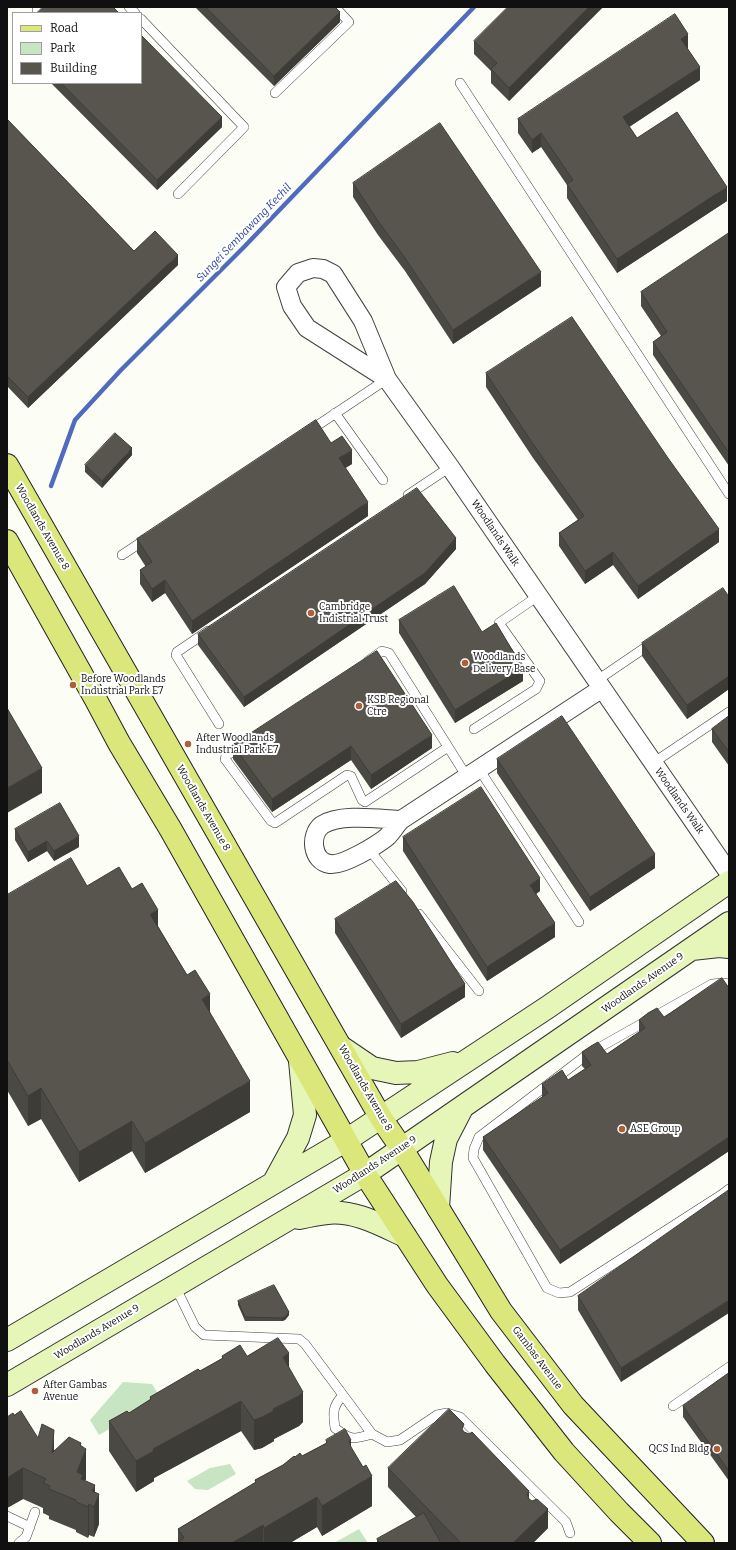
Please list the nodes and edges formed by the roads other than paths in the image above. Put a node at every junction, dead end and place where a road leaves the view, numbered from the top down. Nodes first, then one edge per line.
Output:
1 (335, 7) edge
2 (142, 21) edge
3 (460, 83) dead end
4 (275, 93) dead end
5 (178, 194) dead end
6 (387, 379) junction
7 (335, 413) junction
8 (302, 435) edge
9 (7, 465) edge
10 (450, 467) junction
11 (383, 480) dead end
12 (729, 494) edge
13 (402, 500) edge
14 (156, 532) edge
15 (7, 542) edge
16 (122, 555) dead end
17 (538, 596) junction
18 (216, 625) edge
19 (658, 638) edge
20 (363, 664) edge
21 (599, 685) junction
22 (729, 712) edge
23 (219, 724) dead end
24 (474, 729) dead end
25 (252, 739) edge
26 (448, 747) junction
27 (653, 763) junction
28 (473, 773) junction
29 (401, 820) junction
30 (368, 848) junction
31 (729, 873) edge
32 (729, 882) edge
33 (579, 922) dead end
34 (729, 923) edge
35 (729, 947) edge
36 (690, 950) junction
37 (729, 984) edge
38 (479, 991) dead end
39 (341, 1047) junction
40 (468, 1059) junction
41 (300, 1061) junction
42 (463, 1107) junction
43 (381, 1118) junction
44 (345, 1141) junction
45 (402, 1149) junction
46 (365, 1174) junction
47 (273, 1183) junction
48 (729, 1189) edge
49 (438, 1208) junction
50 (285, 1220) junction
51 (405, 1236) junction
52 (175, 1286) junction
53 (7, 1340) edge
54 (729, 1367) edge
55 (7, 1385) edge
56 (343, 1395) junction
57 (673, 1406) dead end
58 (372, 1434) junction
59 (480, 1436) junction
60 (472, 1443) edge
61 (546, 1501) junction
62 (537, 1510) edge
63 (35, 1512) dead end
64 (7, 1516) edge
65 (30, 1527) junction
66 (570, 1533) dead end
67 (19, 1543) edge
68 (650, 1543) edge
69 (703, 1543) edge

1 - 4 lane
2 - 5 lane
3 - 12 lane
6 - 6 street, Woodlands Walk
6 - 7 lane
6 - 10 street, Woodlands Walk
7 - 8 lane
7 - 11 lane
9 - 39 main road, Woodlands Avenue 8
10 - 13 lane
10 - 17 street, Woodlands Walk
14 - 16 lane
15 - 41 main road
17 - 21 street, Woodlands Walk
17 - 24 lane
18 - 23 lane
19 - 21 lane
20 - 26 lane
21 - 27 street, Woodlands Walk
21 - 28 street
22 - 27 lane
25 - 26 lane
26 - 28 lane
27 - 31 street, Woodlands Walk
28 - 29 street
28 - 33 lane
29 - 30 street
29 - 30 street
30 - 38 lane
32 - 40 main road
34 - 36 main road, Woodlands Avenue 9
35 - 36 main road
36 - 42 main road, Woodlands Avenue 9
37 - 48 lane
39 - 40 main road
39 - 43 main road, Woodlands Avenue 8
40 - 43 main road
41 - 44 main road
41 - 47 main road
42 - 45 main road, Woodlands Avenue 9
42 - 49 main road
43 - 44 main road
43 - 45 main road, Woodlands Avenue 8
44 - 46 main road
44 - 47 main road
45 - 46 main road, Woodlands Avenue 9
45 - 49 main road, Gambas Avenue
46 - 50 main road, Woodlands Avenue 9
46 - 51 main road
47 - 53 main road
49 - 69 main road, Gambas Avenue
50 - 51 main road
50 - 52 main road, Woodlands Avenue 9
51 - 68 main road
52 - 55 main road, Woodlands Avenue 9
52 - 56 lane
54 - 57 lane
56 - 58 lane
56 - 58 lane
58 - 59 lane
59 - 60 lane
59 - 61 lane
61 - 62 lane
61 - 66 lane
63 - 65 lane
64 - 65 lane
65 - 67 lane

